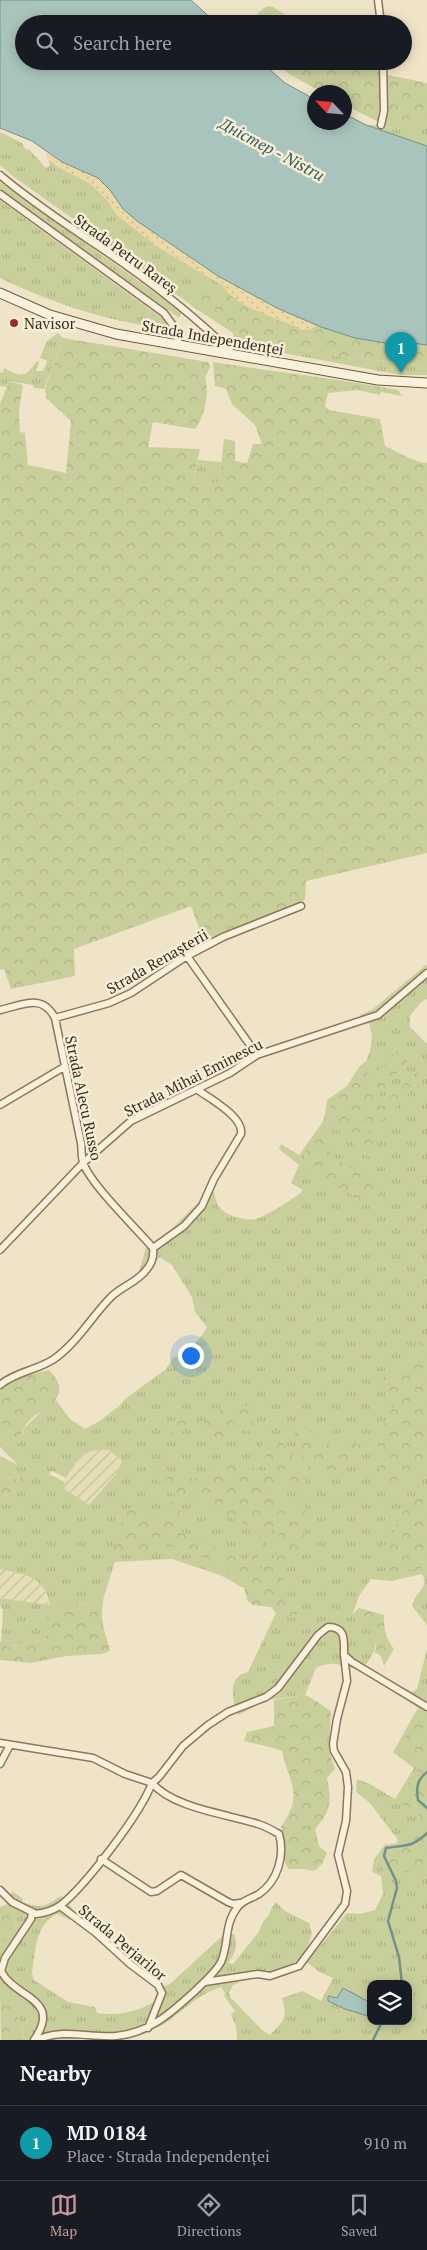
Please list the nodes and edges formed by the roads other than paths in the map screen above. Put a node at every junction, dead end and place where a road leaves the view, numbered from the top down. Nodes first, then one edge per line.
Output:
1 (378, 0) edge
2 (380, 15) edge
3 (383, 70) edge
4 (381, 125) dead end
5 (0, 175) edge
6 (0, 194) edge
7 (0, 293) edge
8 (180, 346) junction
9 (234, 355) junction
10 (427, 383) edge
11 (301, 906) dead end
12 (187, 956) junction
13 (427, 973) edge
14 (0, 1010) edge
15 (55, 1018) junction
16 (258, 1056) junction
17 (64, 1067) junction
18 (198, 1090) junction
19 (0, 1105) edge
20 (81, 1143) junction
21 (96, 1151) junction
22 (83, 1163) junction
23 (153, 1248) junction
24 (0, 1250) edge
25 (0, 1385) edge
26 (344, 1654) junction
27 (427, 1708) edge
28 (0, 1743) edge
29 (10, 1745) junction
30 (0, 1764) edge
31 (152, 1783) junction
32 (101, 1859) junction
33 (0, 1890) edge
34 (240, 1903) junction
35 (60, 1906) junction
36 (32, 1912) junction
37 (205, 1982) junction
38 (148, 2028) junction
39 (36, 2040) edge

1 - 2 street
3 - 4 street
5 - 9 street, Strada Petru Rareș
6 - 8 street
7 - 8 main road, Strada Independenței
8 - 9 main road, Strada Independenței
9 - 10 main road, Strada Independenței
11 - 12 street, Strada Renașterii
12 - 15 street, Strada Renașterii
12 - 16 street
13 - 16 street, Strada Mihai Eminescu
14 - 15 street
15 - 17 street, Strada Alecu Russo
16 - 18 street, Strada Mihai Eminescu
17 - 19 street
17 - 20 street, Strada Alecu Russo
18 - 21 street, Strada Mihai Eminescu
18 - 23 street
20 - 21 street
20 - 22 street, Strada Alecu Russo
21 - 22 street, Strada Mihai Eminescu
22 - 23 street, Strada Alecu Russo
22 - 24 street, Strada Mihai Eminescu
23 - 25 street
26 - 27 street
26 - 31 street
26 - 37 street
28 - 29 street
29 - 30 street
29 - 31 street
31 - 32 street
31 - 34 street
32 - 34 street
32 - 35 street
33 - 36 street
34 - 37 street
35 - 36 street
35 - 38 street, Strada Perjarilor
36 - 39 street
37 - 38 street
38 - 39 street

